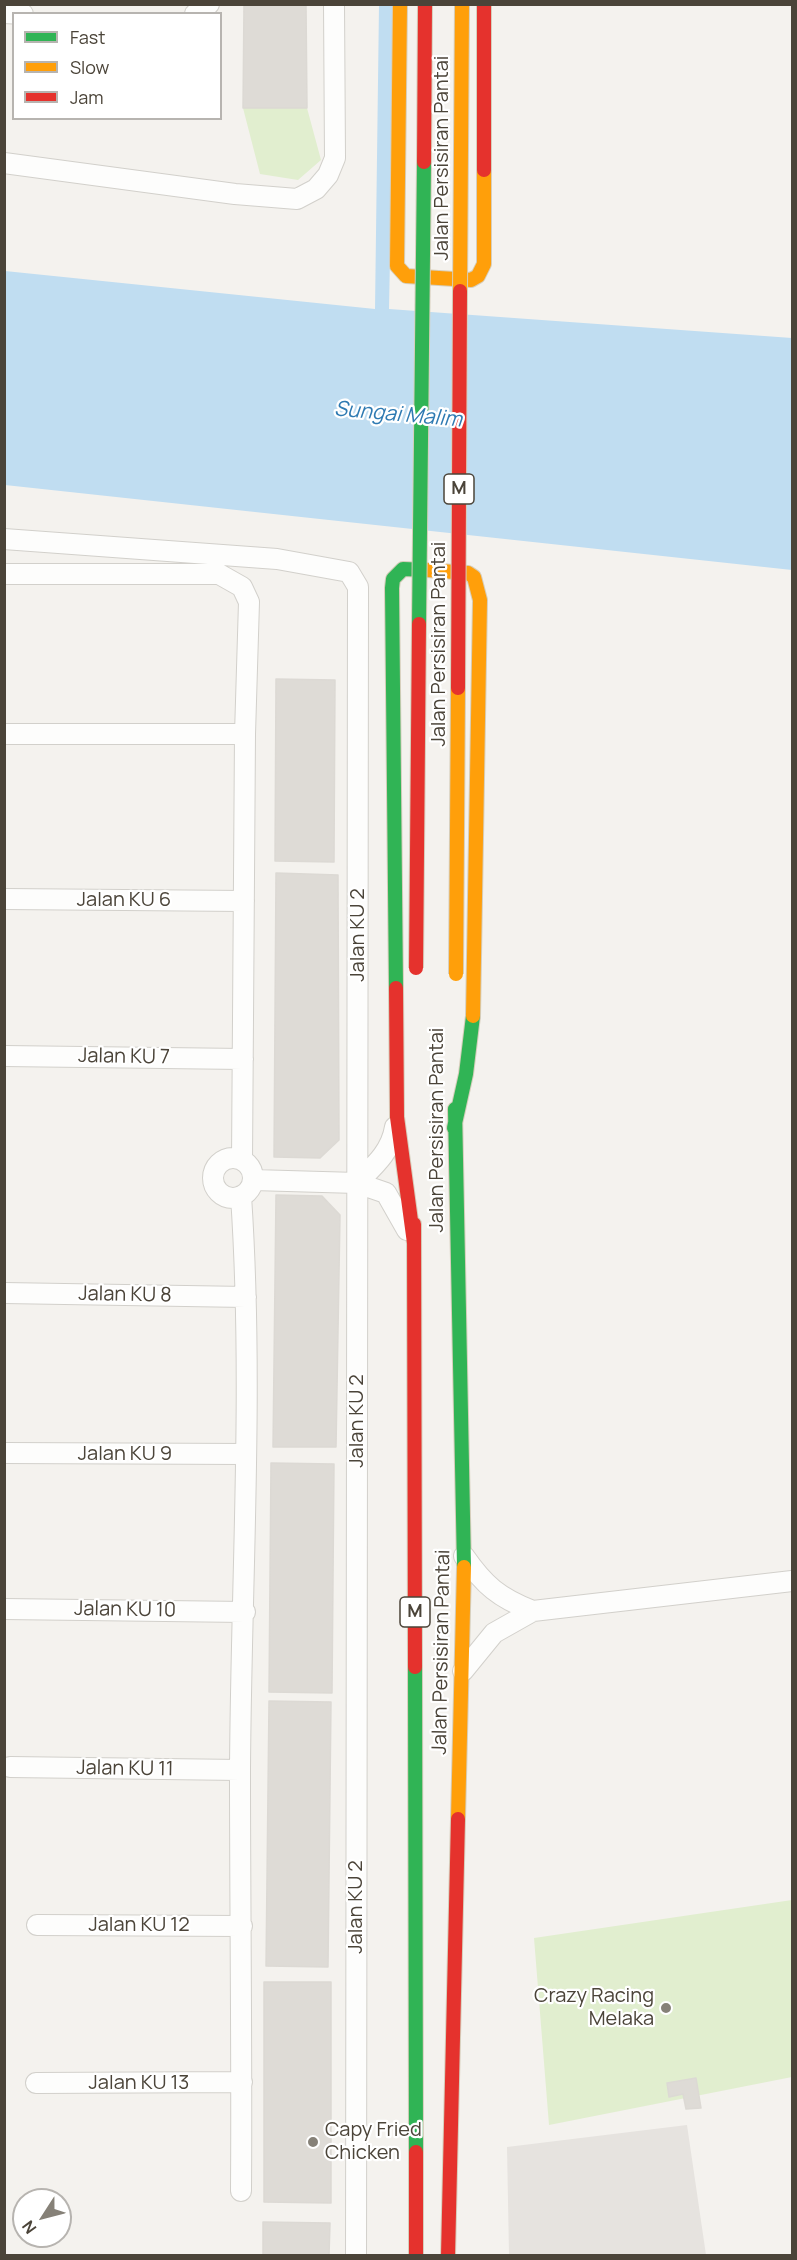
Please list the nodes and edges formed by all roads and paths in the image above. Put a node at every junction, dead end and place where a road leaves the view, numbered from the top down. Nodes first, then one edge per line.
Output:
1 (334, 4) edge
2 (400, 4) edge
3 (425, 4) edge
4 (462, 4) edge
5 (484, 4) edge
6 (4, 163) edge
7 (4, 538) edge
8 (4, 574) edge
9 (4, 734) edge
10 (245, 734) junction
11 (4, 899) edge
12 (244, 900) junction
13 (416, 974) dead end
14 (456, 980) dead end
15 (456, 1045) dead end
16 (4, 1056) edge
17 (243, 1059) junction
18 (397, 1117) junction
19 (454, 1128) junction
20 (415, 1148) dead end
21 (242, 1160) junction
22 (253, 1180) junction
23 (357, 1183) junction
24 (241, 1196) junction
25 (414, 1243) junction
26 (4, 1293) edge
27 (246, 1297) junction
28 (4, 1453) edge
29 (246, 1454) junction
30 (464, 1555) junction
31 (792, 1581) edge
32 (4, 1609) edge
33 (533, 1611) junction
34 (245, 1612) junction
35 (463, 1671) junction
36 (10, 1767) dead end
37 (240, 1770) junction
38 (37, 1925) dead end
39 (242, 1926) junction
40 (242, 2082) junction
41 (36, 2083) dead end
42 (241, 2192) dead end
43 (356, 2256) edge
44 (416, 2256) edge
45 (448, 2256) edge

1 - 6 street
2 - 5 main road
3 - 13 main road, Jalan Persisiran Pantai / M, bridge
4 - 14 main road, Jalan Persisiran Pantai / M, bridge
7 - 23 street, Jalan KU 2
8 - 10 street
9 - 10 street
10 - 12 street
11 - 12 street, Jalan KU 6
12 - 17 street
15 - 19 main road, Jalan Persisiran Pantai
16 - 17 street, Jalan KU 7
17 - 21 street
18 - 19 main road
18 - 23 street
18 - 25 main road
19 - 30 main road, Jalan Persisiran Pantai
20 - 25 main road, Jalan Persisiran Pantai / M
21 - 22 street
21 - 24 street
22 - 23 street
22 - 24 street
23 - 25 street
23 - 43 street, Jalan KU 2
24 - 27 street
25 - 44 main road, Jalan Persisiran Pantai / M
26 - 27 street, Jalan KU 8
27 - 29 street
28 - 29 street, Jalan KU 9
29 - 34 street
30 - 33 street
30 - 35 main road, Jalan Persisiran Pantai
31 - 33 street
32 - 34 street, Jalan KU 10
33 - 35 street
34 - 37 street
35 - 45 main road, Jalan Persisiran Pantai
36 - 37 street, Jalan KU 11
37 - 39 street
38 - 39 street, Jalan KU 12
39 - 40 street
40 - 41 street, Jalan KU 13
40 - 42 street

